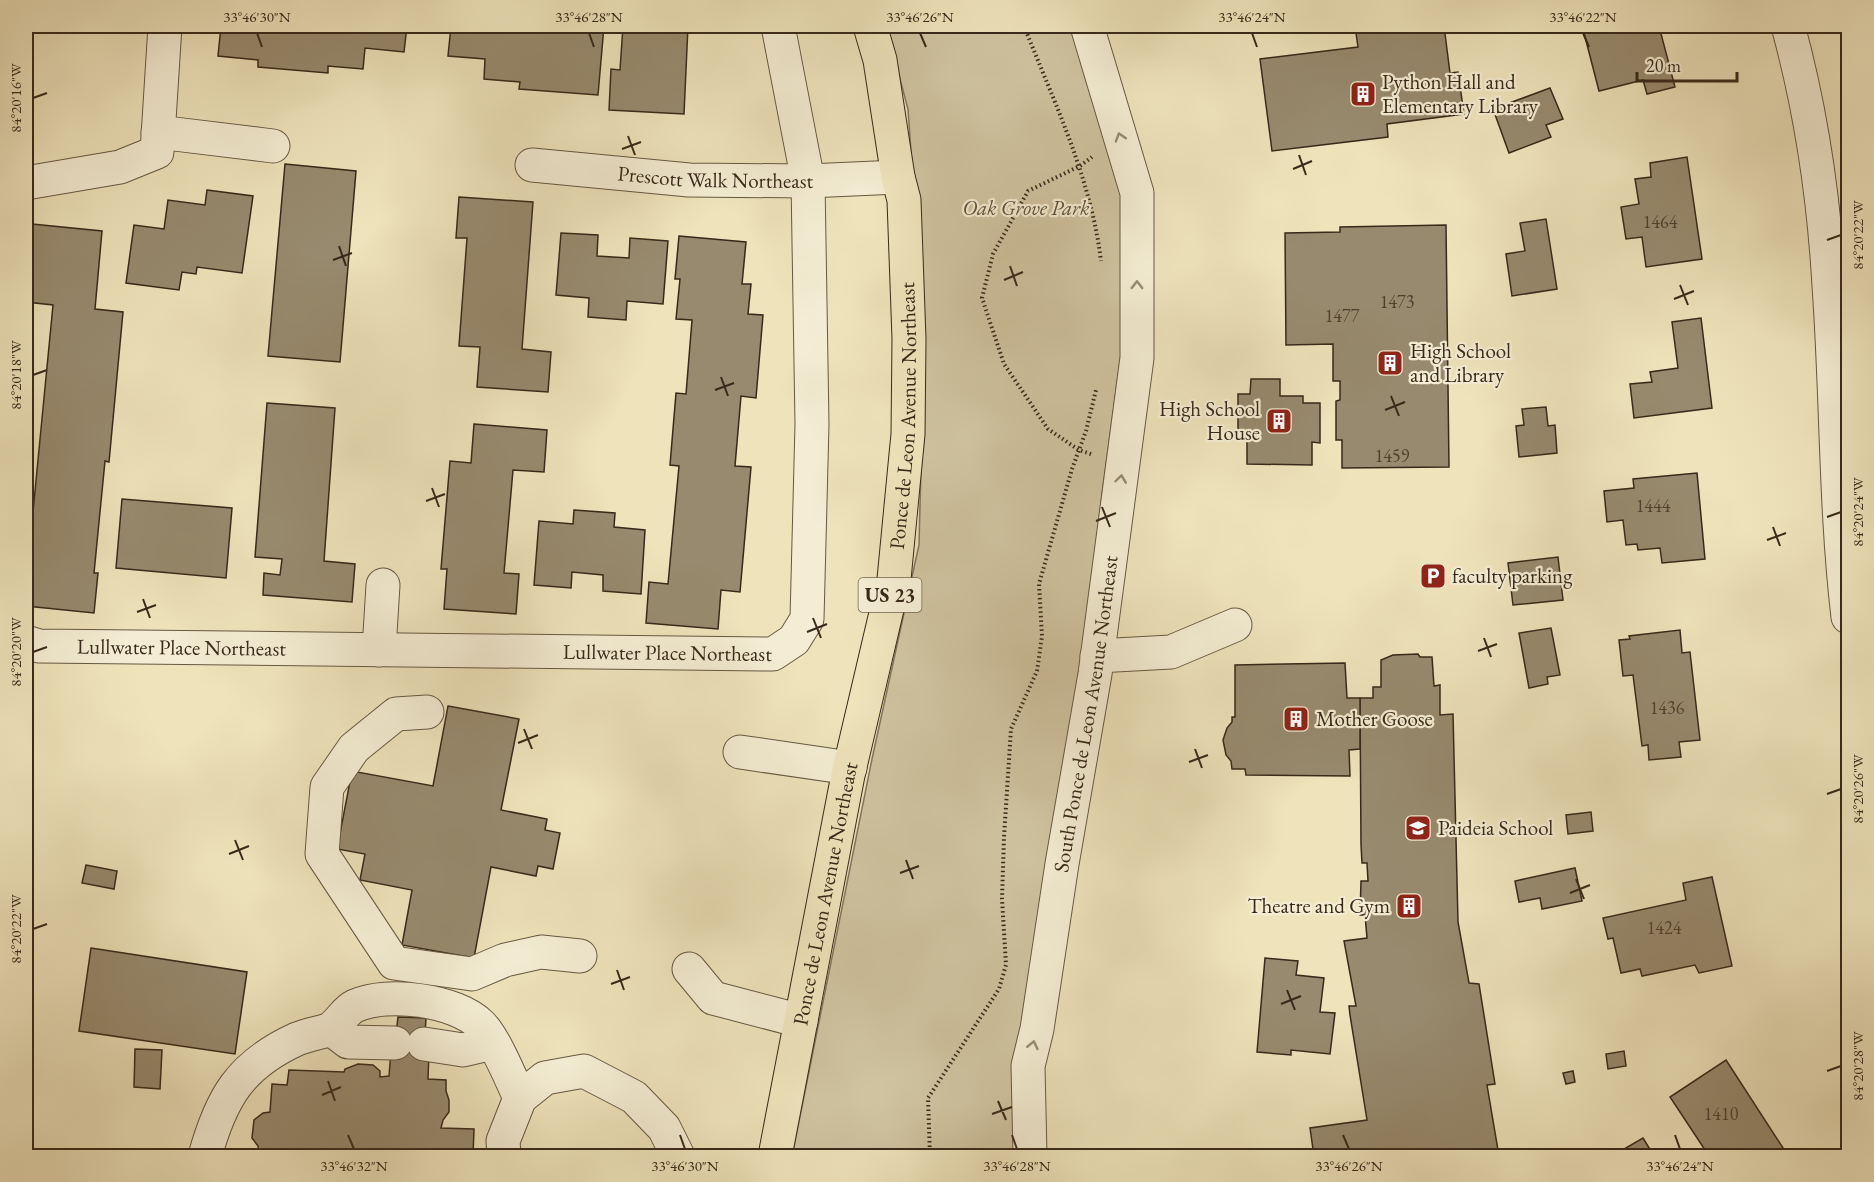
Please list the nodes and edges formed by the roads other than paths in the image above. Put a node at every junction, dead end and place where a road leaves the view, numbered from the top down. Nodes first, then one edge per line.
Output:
1 (165, 26) edge
2 (778, 26) edge
3 (870, 26) edge
4 (1087, 26) edge
5 (1788, 26) edge
6 (158, 132) junction
7 (273, 146) dead end
8 (532, 165) dead end
9 (898, 177) junction
10 (807, 181) junction
11 (26, 183) edge
12 (383, 585) dead end
13 (1848, 617) edge
14 (1235, 625) dead end
15 (26, 642) edge
16 (379, 650) junction
17 (1096, 656) junction
18 (427, 712) dead end
19 (740, 752) dead end
20 (850, 768) junction
21 (580, 956) dead end
22 (689, 969) dead end
23 (801, 1021) junction
24 (331, 1029) junction
25 (493, 1043) junction
26 (520, 1098) junction
27 (205, 1156) edge
28 (504, 1156) edge
29 (678, 1156) edge
30 (775, 1156) edge
31 (1030, 1156) edge

1 - 6 street
2 - 10 street, Lullwater Place Northeast
3 - 9 highway, Ponce de Leon Avenue Northeast / US 23
17 -> 4 street, South Ponce de Leon Avenue Northeast
5 - 13 street
6 - 7 street
6 - 11 street
8 - 10 street, Prescott Walk Northeast
9 - 10 street, Prescott Walk Northeast
9 - 20 highway, Ponce de Leon Avenue Northeast / US 23
10 - 16 street, Lullwater Place Northeast
12 - 16 street
14 - 17 street
15 - 16 street, Lullwater Place Northeast
31 -> 17 street, South Ponce de Leon Avenue Northeast
18 - 21 street
19 - 20 street
20 - 23 highway, Ponce de Leon Avenue Northeast / US 23
22 - 23 street
23 - 30 highway, Ponce de Leon Avenue Northeast / US 23
24 - 25 street
24 - 25 street
24 - 27 street
25 - 26 street
26 - 28 street
26 - 29 street

